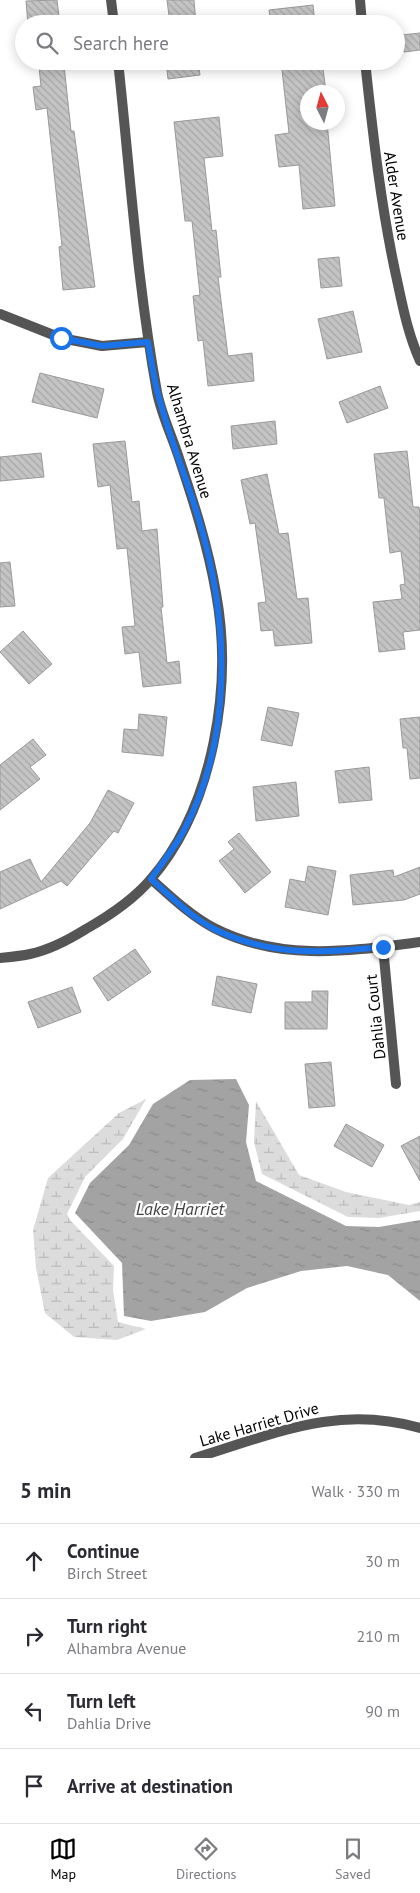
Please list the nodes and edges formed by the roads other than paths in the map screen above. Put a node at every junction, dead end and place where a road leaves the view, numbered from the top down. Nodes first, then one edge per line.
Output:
1 (111, 0) edge
2 (360, 0) edge
3 (113, 15) edge
4 (361, 15) edge
5 (119, 70) edge
6 (366, 70) edge
7 (0, 314) edge
8 (148, 342) junction
9 (420, 360) edge
10 (151, 879) junction
11 (420, 942) edge
12 (383, 947) junction
13 (0, 958) edge
14 (396, 1084) dead end
15 (420, 1428) edge
16 (195, 1458) edge

1 - 3 street
2 - 4 street
5 - 8 street, Alhambra Avenue
6 - 9 street, Alder Avenue
7 - 8 street
8 - 10 street, Alhambra Avenue
10 - 12 street
10 - 13 street, Alhambra Avenue
11 - 12 street
12 - 14 street, Dahlia Court
15 - 16 street, Lake Harriet Drive

